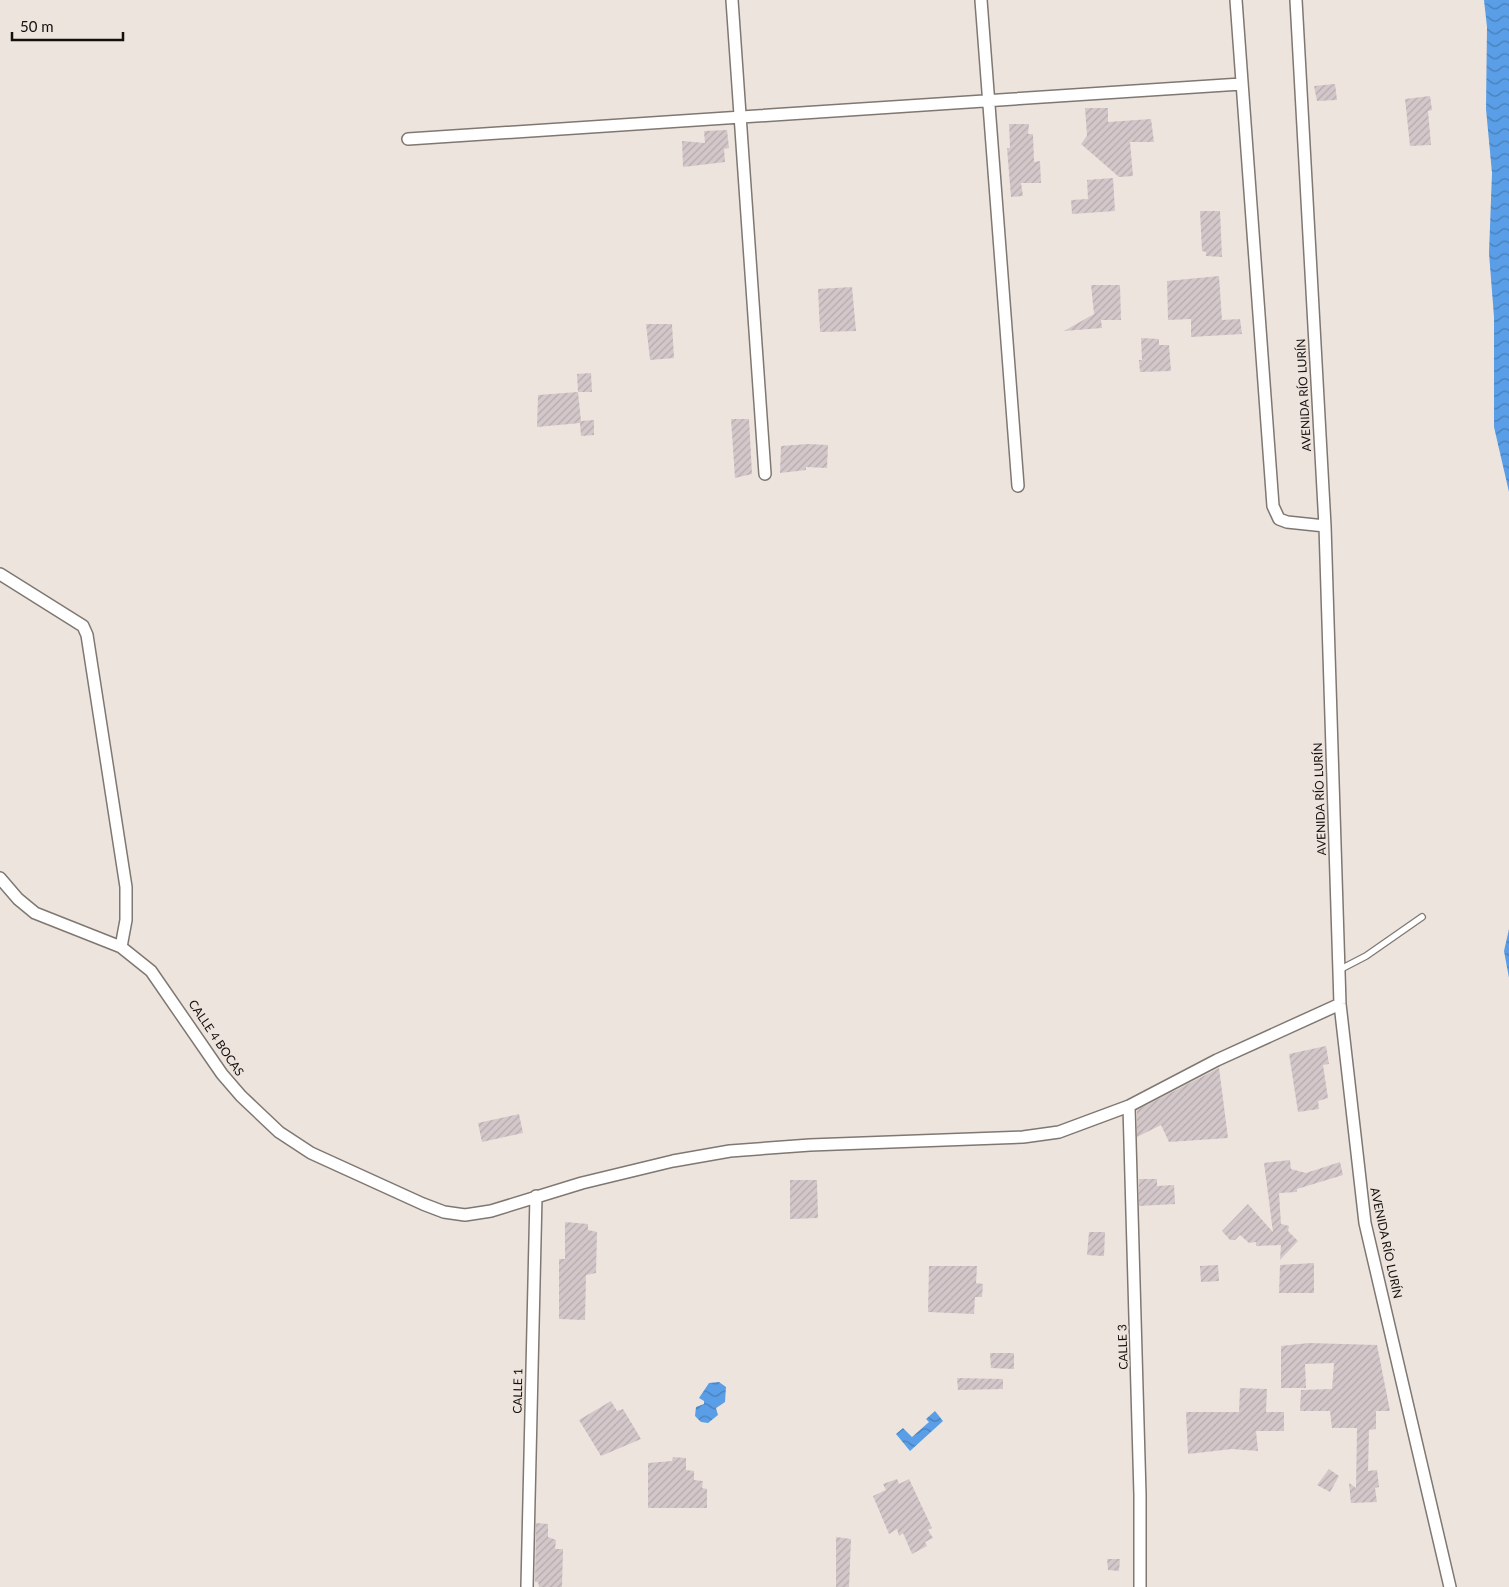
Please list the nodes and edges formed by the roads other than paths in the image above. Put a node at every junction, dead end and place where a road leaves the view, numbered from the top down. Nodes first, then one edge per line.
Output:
1 (732, 0) edge
2 (981, 0) edge
3 (1236, 0) edge
4 (1296, 0) edge
5 (1241, 84) junction
6 (989, 101) junction
7 (740, 117) junction
8 (408, 140) dead end
9 (765, 474) dead end
10 (1018, 486) dead end
11 (1325, 526) junction
12 (0, 574) edge
13 (0, 878) edge
14 (1422, 917) dead end
15 (121, 947) junction
16 (1339, 970) junction
17 (1340, 1004) junction
18 (1129, 1106) junction
19 (536, 1196) junction
20 (526, 1587) edge
21 (1140, 1587) edge
22 (1450, 1587) edge

1 - 7 street
2 - 6 street
3 - 5 street
4 - 11 street, AVENIDA RÍO LURÍN
5 - 6 street
5 - 11 street
6 - 7 street
6 - 10 street
7 - 8 street
7 - 9 street
11 - 16 street, AVENIDA RÍO LURÍN
12 - 15 street
13 - 15 street, CALLE 4 BOCAS
14 - 16 lane
15 - 19 street, CALLE 4 BOCAS
16 - 17 street, AVENIDA RÍO LURÍN
17 - 18 street, CALLE 4 BOCAS
17 - 22 street, AVENIDA RÍO LURÍN
18 - 19 street, CALLE 4 BOCAS
18 - 21 street, CALLE 3
19 - 20 street, CALLE 1

